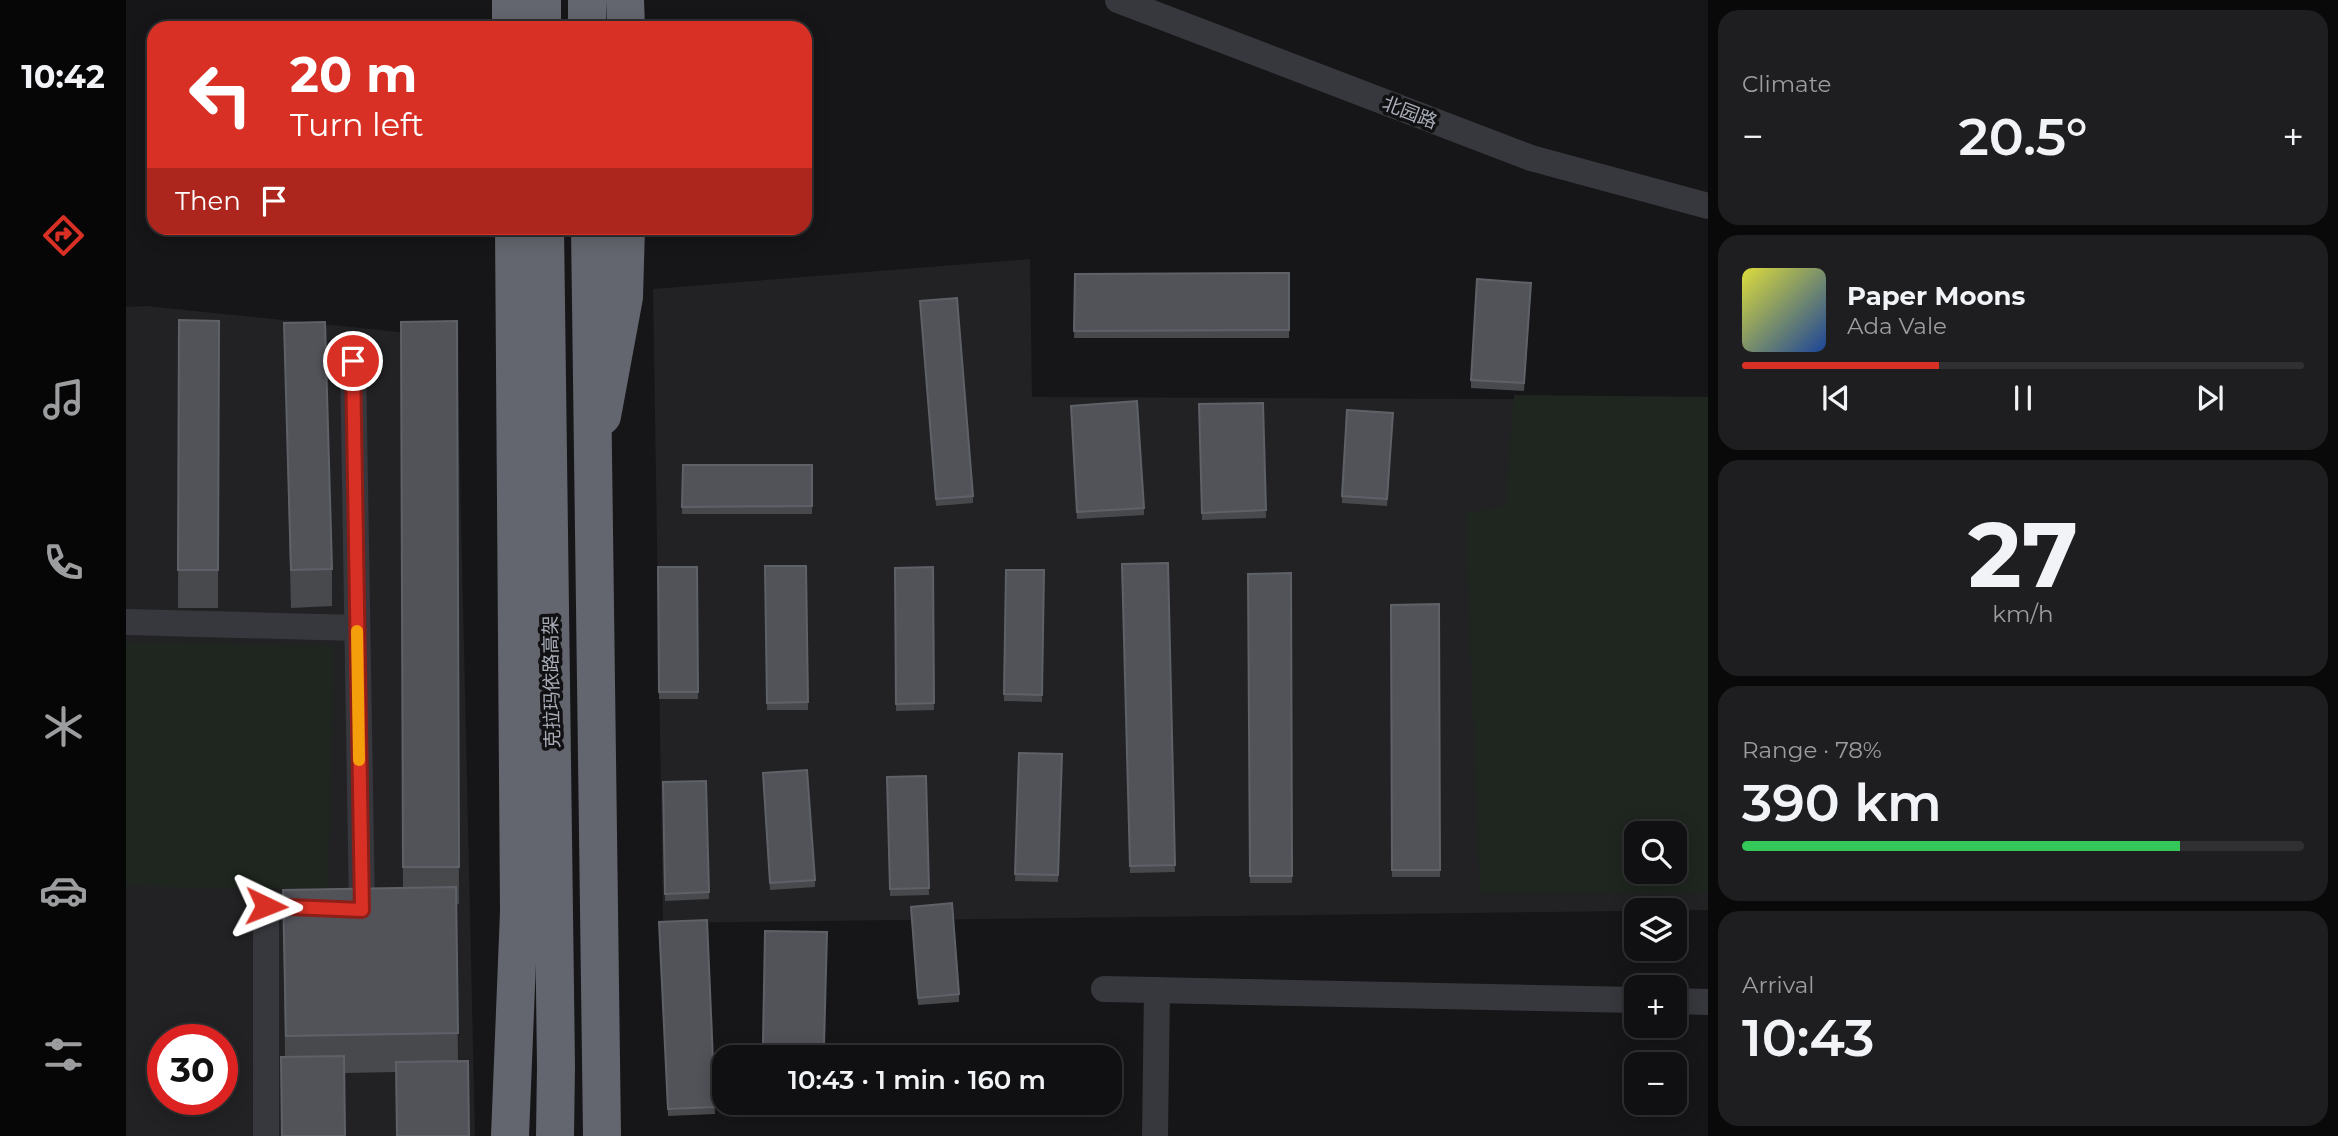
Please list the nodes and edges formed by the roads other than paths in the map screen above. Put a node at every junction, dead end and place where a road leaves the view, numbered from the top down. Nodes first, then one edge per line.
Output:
1 (511, 0) edge
2 (542, 0) edge
3 (587, 0) edge
4 (625, 0) edge
5 (1118, 0) edge
6 (511, 21) edge
7 (542, 21) edge
8 (587, 21) edge
9 (626, 21) edge
10 (1708, 206) edge
11 (514, 235) edge
12 (545, 235) edge
13 (590, 235) edge
14 (626, 235) edge
15 (353, 361) dead end
16 (596, 450) dead end
17 (126, 622) edge
18 (357, 628) junction
19 (1104, 989) dead end
20 (1157, 990) junction
21 (1624, 1000) edge
22 (1687, 1001) edge
23 (1708, 1002) edge
24 (266, 1136) edge
25 (510, 1136) edge
26 (555, 1136) edge
27 (602, 1136) edge
28 (1155, 1136) edge

1 - 6 highway
2 - 7 highway
3 - 8 highway
4 - 9 highway
5 - 10 street, 北园路
11 - 25 highway
12 - 26 highway, 克拉玛依路高架
13 - 27 highway, bridge
14 - 16 highway
15 - 18 street
17 - 18 street
18 - 24 street
19 - 20 street
20 - 21 street
20 - 28 street
22 - 23 street

